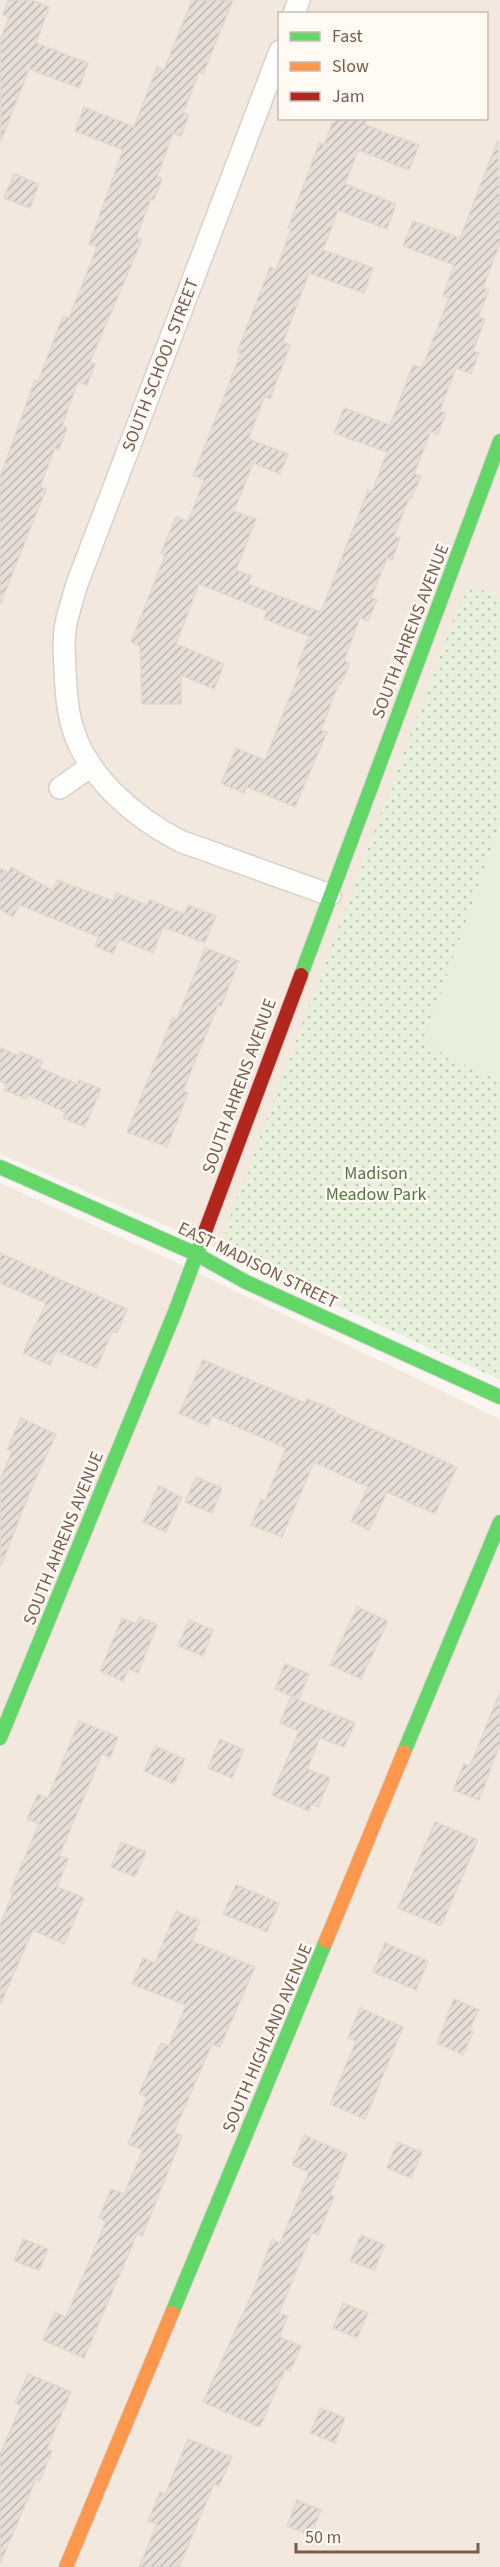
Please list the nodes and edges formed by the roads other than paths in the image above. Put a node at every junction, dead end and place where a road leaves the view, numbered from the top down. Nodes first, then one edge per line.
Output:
1 (278, 54) edge
2 (500, 441) edge
3 (91, 766) junction
4 (60, 788) dead end
5 (330, 895) junction
6 (0, 1167) edge
7 (196, 1254) junction
8 (500, 1397) edge
9 (500, 1522) edge
10 (0, 1738) edge
11 (66, 2567) edge

1 - 3 street, SOUTH SCHOOL STREET
2 - 5 street, SOUTH AHRENS AVENUE
3 - 4 street
3 - 5 street, SOUTH SCHOOL STREET
5 - 7 street, SOUTH AHRENS AVENUE
6 - 7 street, EAST MADISON STREET
7 - 8 street, EAST MADISON STREET
7 - 10 street, SOUTH AHRENS AVENUE
9 - 11 street, SOUTH HIGHLAND AVENUE

